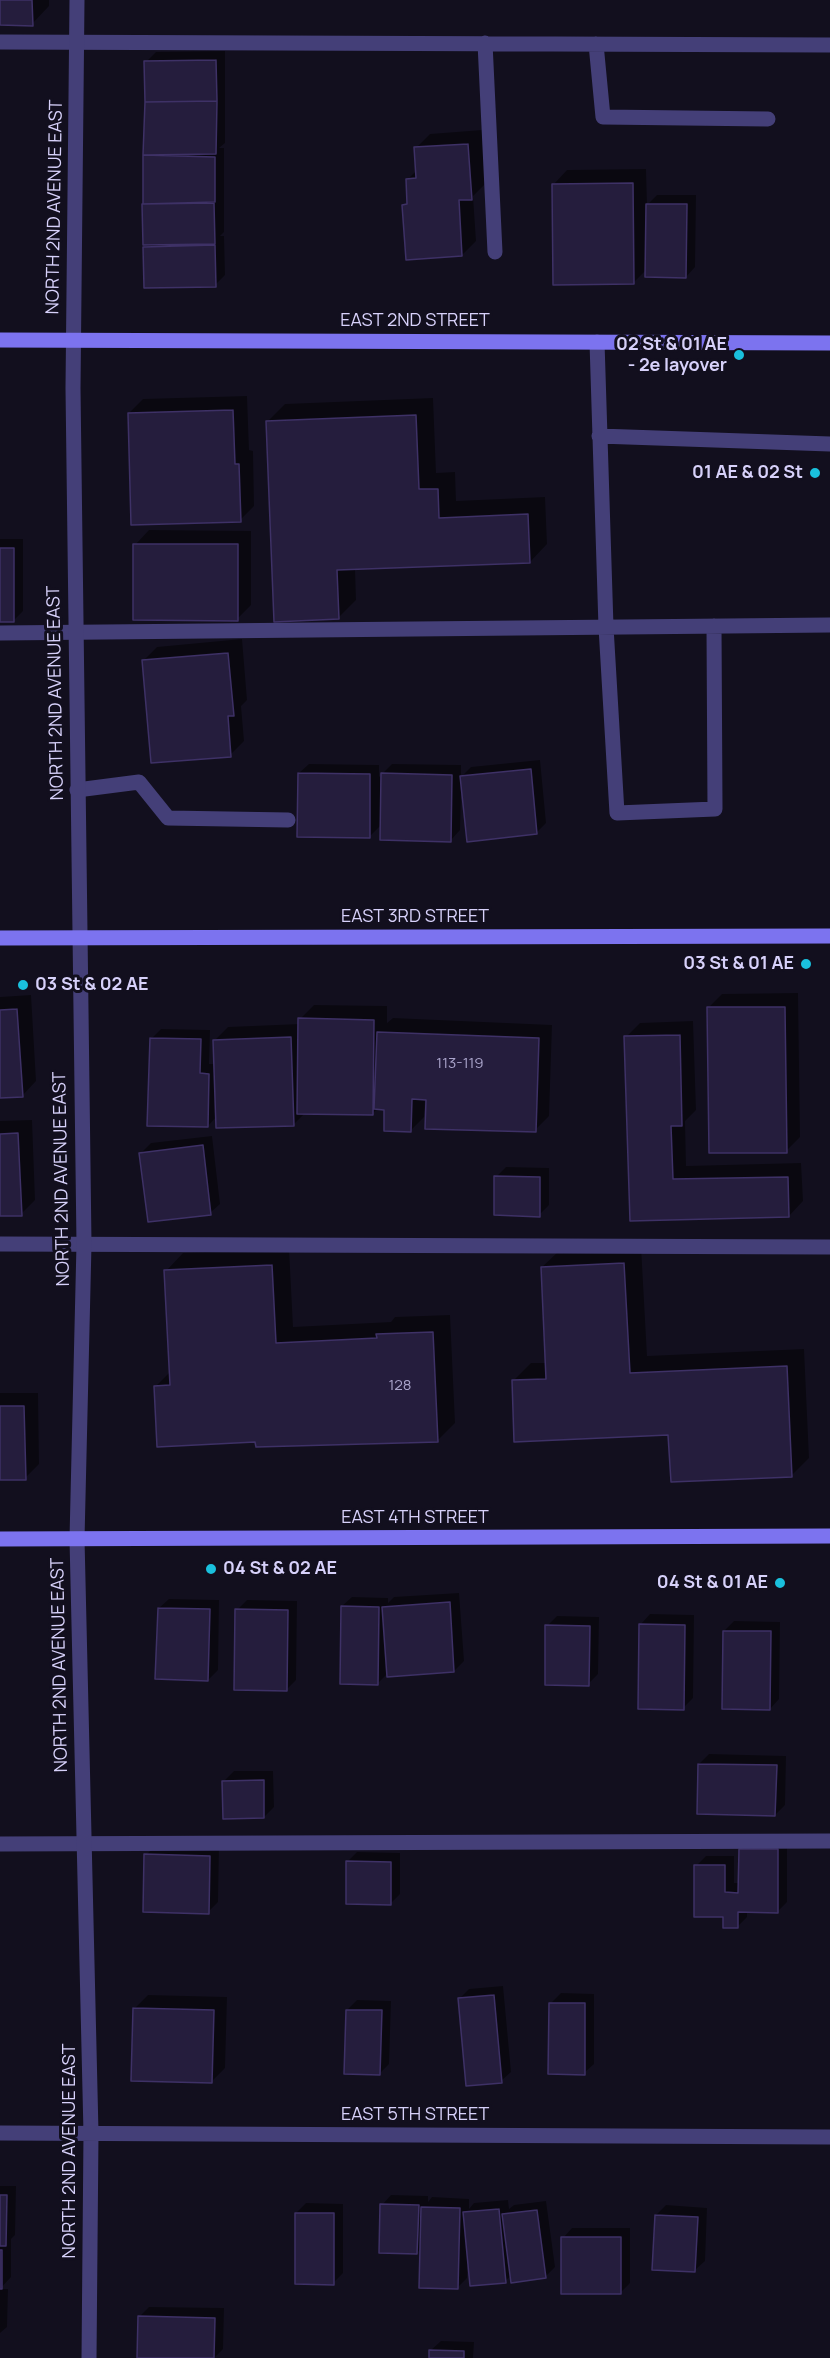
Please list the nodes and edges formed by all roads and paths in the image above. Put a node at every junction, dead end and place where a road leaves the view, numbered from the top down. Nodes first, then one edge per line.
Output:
1 (77, 0) edge
2 (76, 41) junction
3 (0, 42) edge
4 (485, 43) junction
5 (596, 44) junction
6 (830, 45) edge
7 (768, 119) dead end
8 (495, 252) dead end
9 (73, 339) junction
10 (0, 340) edge
11 (597, 342) junction
12 (830, 343) edge
13 (599, 436) junction
14 (830, 444) edge
15 (830, 625) edge
16 (714, 626) junction
17 (606, 627) junction
18 (0, 633) edge
19 (75, 633) junction
20 (77, 790) junction
21 (288, 820) dead end
22 (830, 936) edge
23 (79, 937) junction
24 (0, 938) edge
25 (0, 1244) edge
26 (84, 1244) junction
27 (830, 1247) edge
28 (830, 1536) edge
29 (0, 1539) edge
30 (77, 1539) junction
31 (830, 1841) edge
32 (0, 1844) edge
33 (84, 1844) junction
34 (0, 2133) edge
35 (91, 2133) junction
36 (830, 2137) edge
37 (89, 2358) edge

1 - 2 street, NORTH 2ND AVENUE EAST
2 - 3 street
2 - 4 street
2 - 9 street, NORTH 2ND AVENUE EAST
4 - 5 street
4 - 8 street
5 - 6 street
5 - 7 street
9 - 10 street, EAST 2ND STREET
9 - 11 street, EAST 2ND STREET
9 - 19 street, NORTH 2ND AVENUE EAST
11 - 12 street, EAST 2ND STREET
11 - 13 street
13 - 14 street
13 - 17 street
15 - 16 street
16 - 17 street
16 - 17 street
17 - 19 street
18 - 19 street
19 - 20 street, NORTH 2ND AVENUE EAST
20 - 21 street
20 - 23 street, NORTH 2ND AVENUE EAST
22 - 23 street, EAST 3RD STREET
23 - 24 street, EAST 3RD STREET
23 - 26 street, NORTH 2ND AVENUE EAST
25 - 26 street
26 - 27 street
26 - 30 street, NORTH 2ND AVENUE EAST
28 - 30 street, EAST 4TH STREET
29 - 30 street, EAST 4TH STREET
30 - 33 street, NORTH 2ND AVENUE EAST
31 - 33 street
32 - 33 street
33 - 35 street, NORTH 2ND AVENUE EAST
34 - 35 street, EAST 5TH STREET
35 - 36 street, EAST 5TH STREET
35 - 37 street, NORTH 2ND AVENUE EAST

